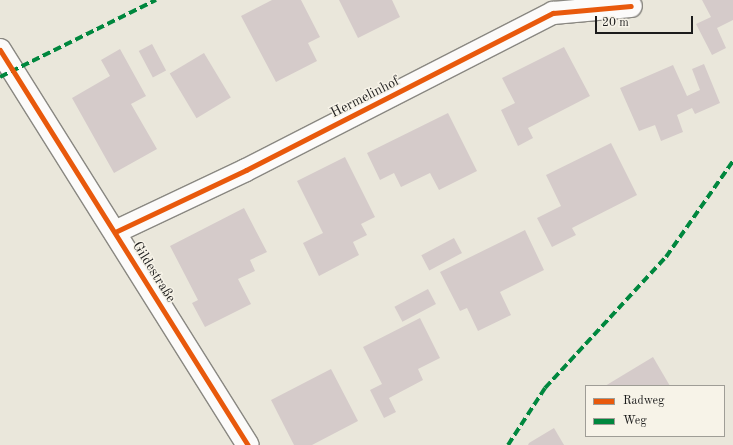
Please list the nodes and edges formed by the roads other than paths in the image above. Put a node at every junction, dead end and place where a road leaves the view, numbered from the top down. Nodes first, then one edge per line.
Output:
1 (632, 6) dead end
2 (0, 50) edge
3 (115, 232) junction
4 (248, 445) edge

1 - 3 street, Hermelinhof
2 - 3 street, Gildestraße
3 - 4 street, Gildestraße

